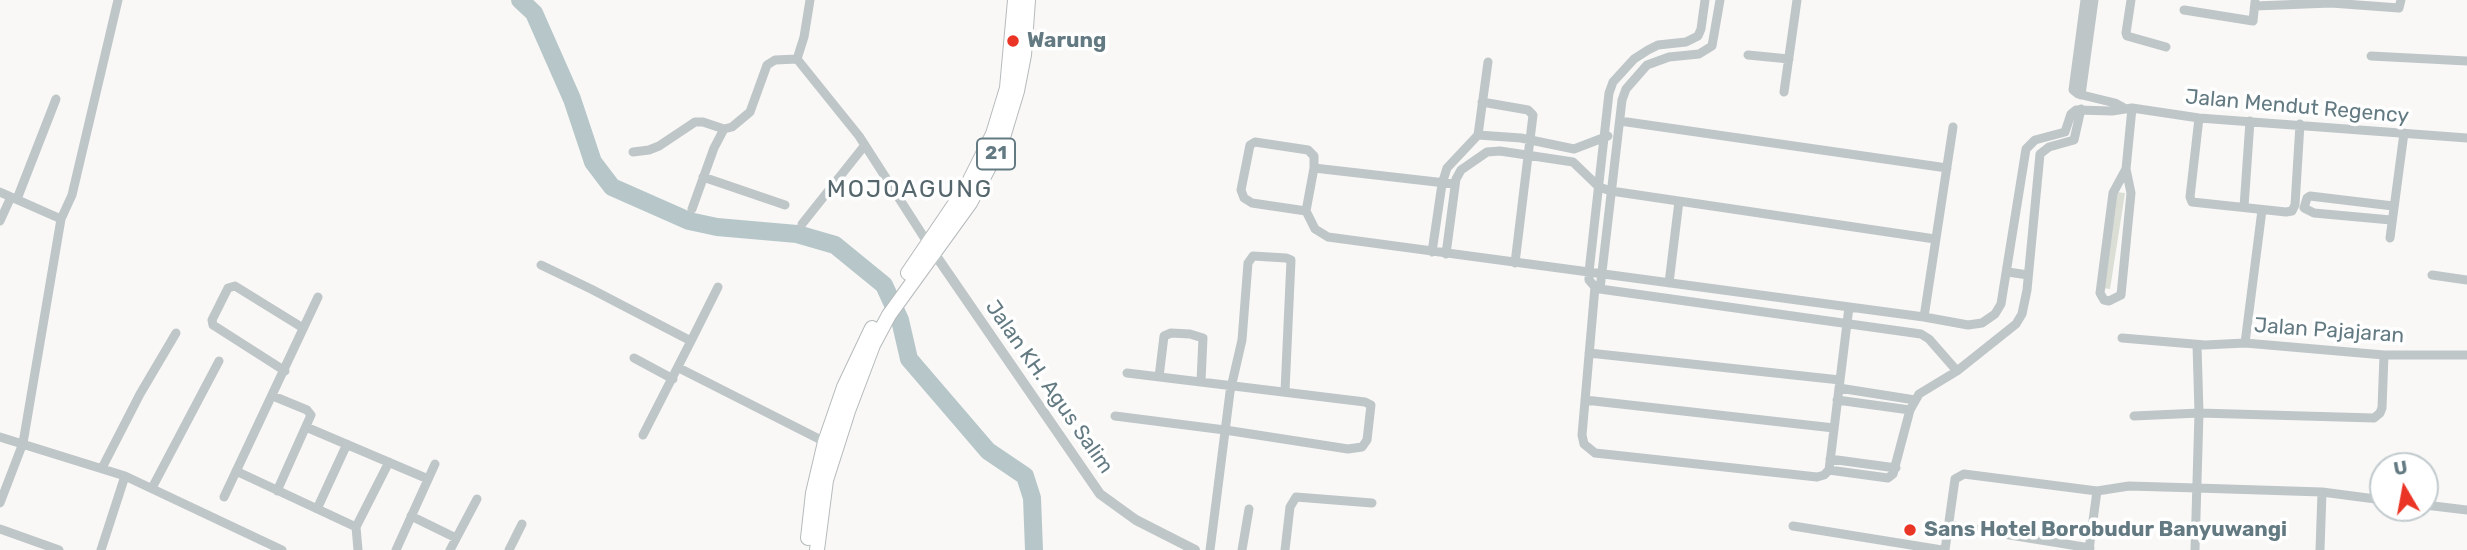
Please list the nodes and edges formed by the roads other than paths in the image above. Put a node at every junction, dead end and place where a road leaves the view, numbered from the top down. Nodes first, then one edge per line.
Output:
1 (118, 0) edge
2 (810, 0) edge
3 (1015, 0) edge
4 (1028, 0) edge
5 (1705, 0) edge
6 (1720, 0) edge
7 (1797, 0) edge
8 (2085, 0) edge
9 (2094, 0) edge
10 (2131, 0) edge
11 (2401, 0) edge
12 (2255, 3) edge
13 (2184, 10) dead end
14 (2166, 47) dead end
15 (1748, 55) dead end
16 (2371, 57) dead end
17 (797, 59) junction
18 (1789, 59) junction
19 (2467, 61) edge
20 (1488, 62) dead end
21 (1784, 92) dead end
22 (2081, 95) junction
23 (56, 99) dead end
24 (1482, 102) junction
25 (2128, 108) junction
26 (2081, 109) junction
27 (2199, 118) junction
28 (1620, 121) junction
29 (2250, 121) junction
30 (2300, 124) junction
31 (1952, 127) dead end
32 (724, 129) junction
33 (2404, 133) junction
34 (1478, 135) junction
35 (1605, 136) junction
36 (1617, 137) junction
37 (2467, 138) edge
38 (1531, 140) junction
39 (865, 145) junction
40 (1574, 149) junction
41 (633, 152) dead end
42 (1529, 156) junction
43 (1573, 162) junction
44 (1314, 168) junction
45 (1947, 168) junction
46 (2126, 169) junction
47 (703, 177) junction
48 (1442, 184) junction
49 (1454, 184) junction
50 (1599, 187) junction
51 (1611, 191) junction
52 (0, 192) edge
53 (14, 198) junction
54 (1679, 201) junction
55 (785, 205) dead end
56 (2393, 206) junction
57 (2244, 208) junction
58 (692, 209) dead end
59 (2262, 210) junction
60 (1306, 211) junction
61 (61, 219) junction
62 (2391, 220) junction
63 (0, 221) edge
64 (802, 224) dead end
65 (2390, 238) dead end
66 (1935, 239) junction
67 (932, 250) junction
68 (1432, 252) junction
69 (1446, 254) junction
70 (1515, 263) junction
71 (541, 265) dead end
72 (1589, 272) junction
73 (2008, 272) junction
74 (1601, 274) junction
75 (2028, 275) junction
76 (2432, 275) dead end
77 (2467, 280) edge
78 (1669, 283) junction
79 (718, 287) dead end
80 (1597, 288) junction
81 (318, 298) dead end
82 (1849, 307) junction
83 (886, 313) junction
84 (1924, 317) junction
85 (1847, 321) junction
86 (303, 328) junction
87 (176, 333) dead end
88 (2122, 338) dead end
89 (691, 341) junction
90 (2245, 342) junction
91 (2193, 344) junction
92 (1589, 353) junction
93 (2384, 355) junction
94 (2467, 355) edge
95 (634, 358) dead end
96 (219, 361) dead end
97 (679, 368) junction
98 (1957, 371) junction
99 (285, 372) junction
100 (1127, 373) dead end
101 (1159, 377) junction
102 (673, 379) junction
103 (1201, 381) junction
104 (1233, 384) junction
105 (1839, 384) junction
106 (1285, 391) junction
107 (273, 396) junction
108 (1585, 400) junction
109 (1837, 400) junction
110 (1915, 400) junction
111 (1910, 411) junction
112 (2199, 413) junction
113 (1115, 416) dead end
114 (2134, 416) dead end
115 (306, 427) junction
116 (1834, 429) junction
117 (1225, 430) junction
118 (643, 435) dead end
119 (0, 437) edge
120 (825, 442) junction
121 (23, 443) junction
122 (347, 444) junction
123 (1830, 459) junction
124 (389, 462) junction
125 (435, 464) dead end
126 (102, 468) junction
127 (1896, 468) junction
128 (1829, 470) junction
129 (236, 471) junction
130 (125, 476) junction
131 (428, 479) junction
132 (152, 488) junction
133 (2197, 488) junction
134 (276, 491) junction
135 (2097, 491) junction
136 (2322, 492) junction
137 (224, 498) dead end
138 (2369, 498) edge
139 (477, 499) dead end
140 (0, 503) edge
141 (1372, 503) dead end
142 (2439, 507) edge
143 (317, 509) junction
144 (1249, 509) dead end
145 (2467, 510) edge
146 (411, 516) junction
147 (522, 524) dead end
148 (1948, 525) junction
149 (1793, 526) dead end
150 (356, 527) junction
151 (0, 530) edge
152 (456, 538) junction
153 (2090, 549) edge
154 (59, 550) edge
155 (102, 550) edge
156 (282, 550) edge
157 (358, 550) edge
158 (396, 550) edge
159 (450, 550) edge
160 (509, 550) edge
161 (807, 550) edge
162 (817, 550) edge
163 (1195, 550) edge
164 (1210, 550) edge
165 (1242, 550) edge
166 (1285, 550) edge
167 (1943, 550) edge
168 (2195, 550) edge
169 (2320, 550) edge

1 - 61 street
2 - 17 street
3 - 67 highway, 21
4 - 67 highway, 21
5 - 35 street
6 - 28 street
7 - 18 street
8 - 22 street
9 - 22 street
10 - 14 street
11 - 12 street
12 - 13 street
15 - 18 street
16 - 19 street
17 - 32 street
17 - 39 street
18 - 21 street
20 - 24 street
22 - 25 street
23 - 53 street
24 - 34 street
24 - 38 street
25 - 26 street
25 - 27 street, Jalan Mendut Regency
25 - 46 street
26 - 73 street
26 - 75 street
27 - 29 street, Jalan Mendut Regency
27 - 57 street
28 - 36 street
28 - 45 street
29 - 30 street, Jalan Mendut Regency
29 - 57 street
30 - 33 street, Jalan Mendut Regency
30 - 59 street
31 - 45 street
32 - 41 street
32 - 47 street
33 - 37 street, Jalan Mendut Regency
33 - 56 street
34 - 38 street
34 - 48 street
35 - 36 street
35 - 40 street
35 - 50 street
36 - 51 street
38 - 40 street
38 - 42 street
39 - 64 street
39 - 67 street
40 - 43 street
42 - 43 street
42 - 49 street
42 - 70 street
43 - 50 street
44 - 48 street
44 - 60 street
44 - 60 street
45 - 66 street
46 - 46 street
47 - 55 street
47 - 58 street
48 - 49 street
48 - 68 street
49 - 69 street
50 - 51 street
50 - 72 street
51 - 54 street
51 - 74 street
52 - 53 street
53 - 61 street
53 - 63 street
54 - 66 street
54 - 78 street
56 - 62 street
56 - 62 street
57 - 59 street
59 - 90 street
60 - 68 street
61 - 121 street
62 - 65 street
66 - 84 street
67 - 83 highway, 21
67 - 163 street, Jalan KH. Agus Salim
68 - 69 street
69 - 70 street
70 - 72 street
71 - 89 street
72 - 74 street
72 - 80 street
73 - 75 street
73 - 84 street
74 - 78 street
74 - 80 street
75 - 98 street
76 - 77 street
78 - 82 street
79 - 89 street
80 - 85 street
80 - 92 street
81 - 86 street
82 - 84 street
82 - 85 street
83 - 120 highway, 21
83 - 162 highway, 21
85 - 98 street
85 - 105 street
86 - 99 street
86 - 99 street
87 - 126 street
88 - 91 street, Jalan Pajajaran
89 - 97 street
90 - 91 street, Jalan Pajajaran
90 - 93 street, Jalan Pajajaran
91 - 112 street
92 - 105 street
92 - 108 street
93 - 94 street, Jalan Pajajaran
93 - 112 street
95 - 102 street
96 - 132 street
97 - 102 street
97 - 120 street
98 - 110 street
99 - 107 street
100 - 101 street
101 - 103 street
101 - 103 street
102 - 118 street
103 - 104 street
104 - 106 street
104 - 106 street
104 - 117 street
105 - 109 street
105 - 110 street
106 - 117 street
107 - 115 street
107 - 129 street
108 - 116 street
108 - 128 street
109 - 111 street
109 - 116 street
110 - 111 street
111 - 127 street
112 - 114 street
112 - 133 street
113 - 117 street
115 - 122 street
115 - 134 street
116 - 123 street
117 - 164 street
119 - 121 street
120 - 161 highway, 21
121 - 126 street
121 - 140 street
122 - 124 street
122 - 143 street
123 - 127 street
123 - 128 street
124 - 131 street
124 - 150 street
125 - 131 street
126 - 130 street
127 - 128 street
129 - 134 street
129 - 137 street
130 - 132 street
130 - 155 street
131 - 146 street
132 - 156 street
133 - 135 street
133 - 136 street
133 - 168 street
134 - 143 street
135 - 148 street
135 - 153 street
136 - 138 street
136 - 169 street
139 - 152 street
141 - 166 street
142 - 145 street
143 - 150 street
144 - 165 street
146 - 152 street
146 - 158 street
147 - 160 street
148 - 153 street
148 - 167 street
149 - 167 street
150 - 157 street
151 - 154 street
152 - 159 street

